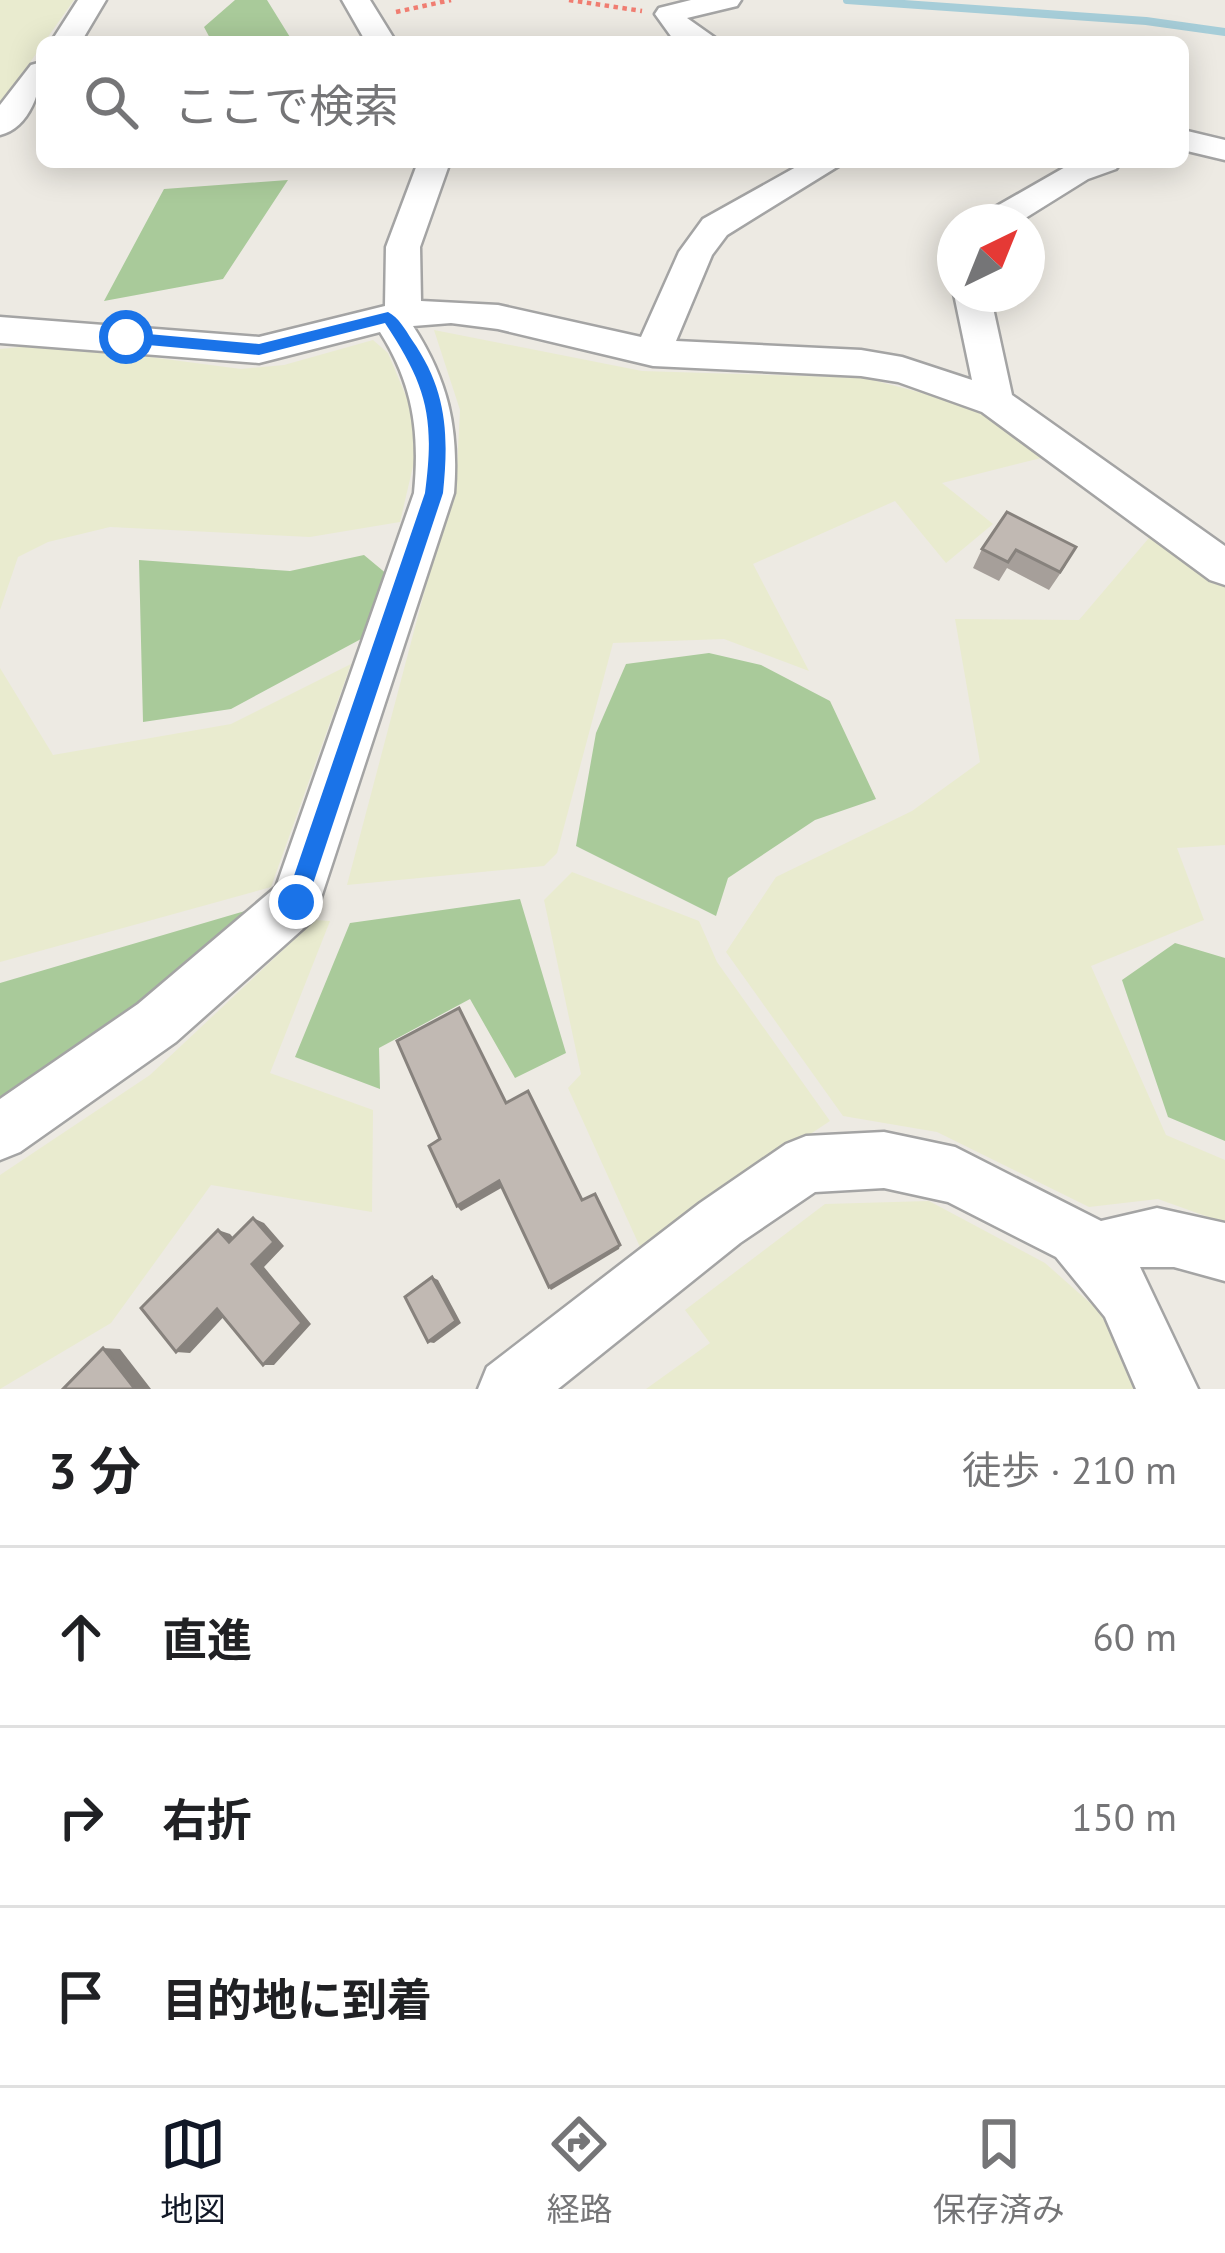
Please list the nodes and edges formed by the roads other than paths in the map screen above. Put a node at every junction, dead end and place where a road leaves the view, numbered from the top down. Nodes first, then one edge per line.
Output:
1 (92, 0) edge
2 (727, 0) edge
3 (360, 8) edge
4 (70, 36) edge
5 (377, 36) edge
6 (691, 36) edge
7 (36, 79) edge
8 (0, 126) edge
9 (1189, 141) edge
10 (1225, 150) edge
11 (432, 168) edge
12 (818, 168) edge
13 (1088, 168) edge
14 (1025, 204) edge
15 (976, 312) edge
16 (396, 315) junction
17 (0, 330) edge
18 (653, 352) junction
19 (995, 402) junction
20 (1225, 568) edge
21 (0, 1132) edge
22 (1225, 1252) edge
23 (1092, 1255) junction
24 (509, 1389) edge
25 (1167, 1389) edge

1 - 4 street
2 - 6 street
3 - 5 street
7 - 8 street
9 - 10 street
11 - 16 street
12 - 18 street
13 - 14 street
15 - 19 street
16 - 17 street
16 - 18 street
16 - 21 street
18 - 19 street
19 - 20 street
22 - 23 street
23 - 24 street
23 - 25 street

